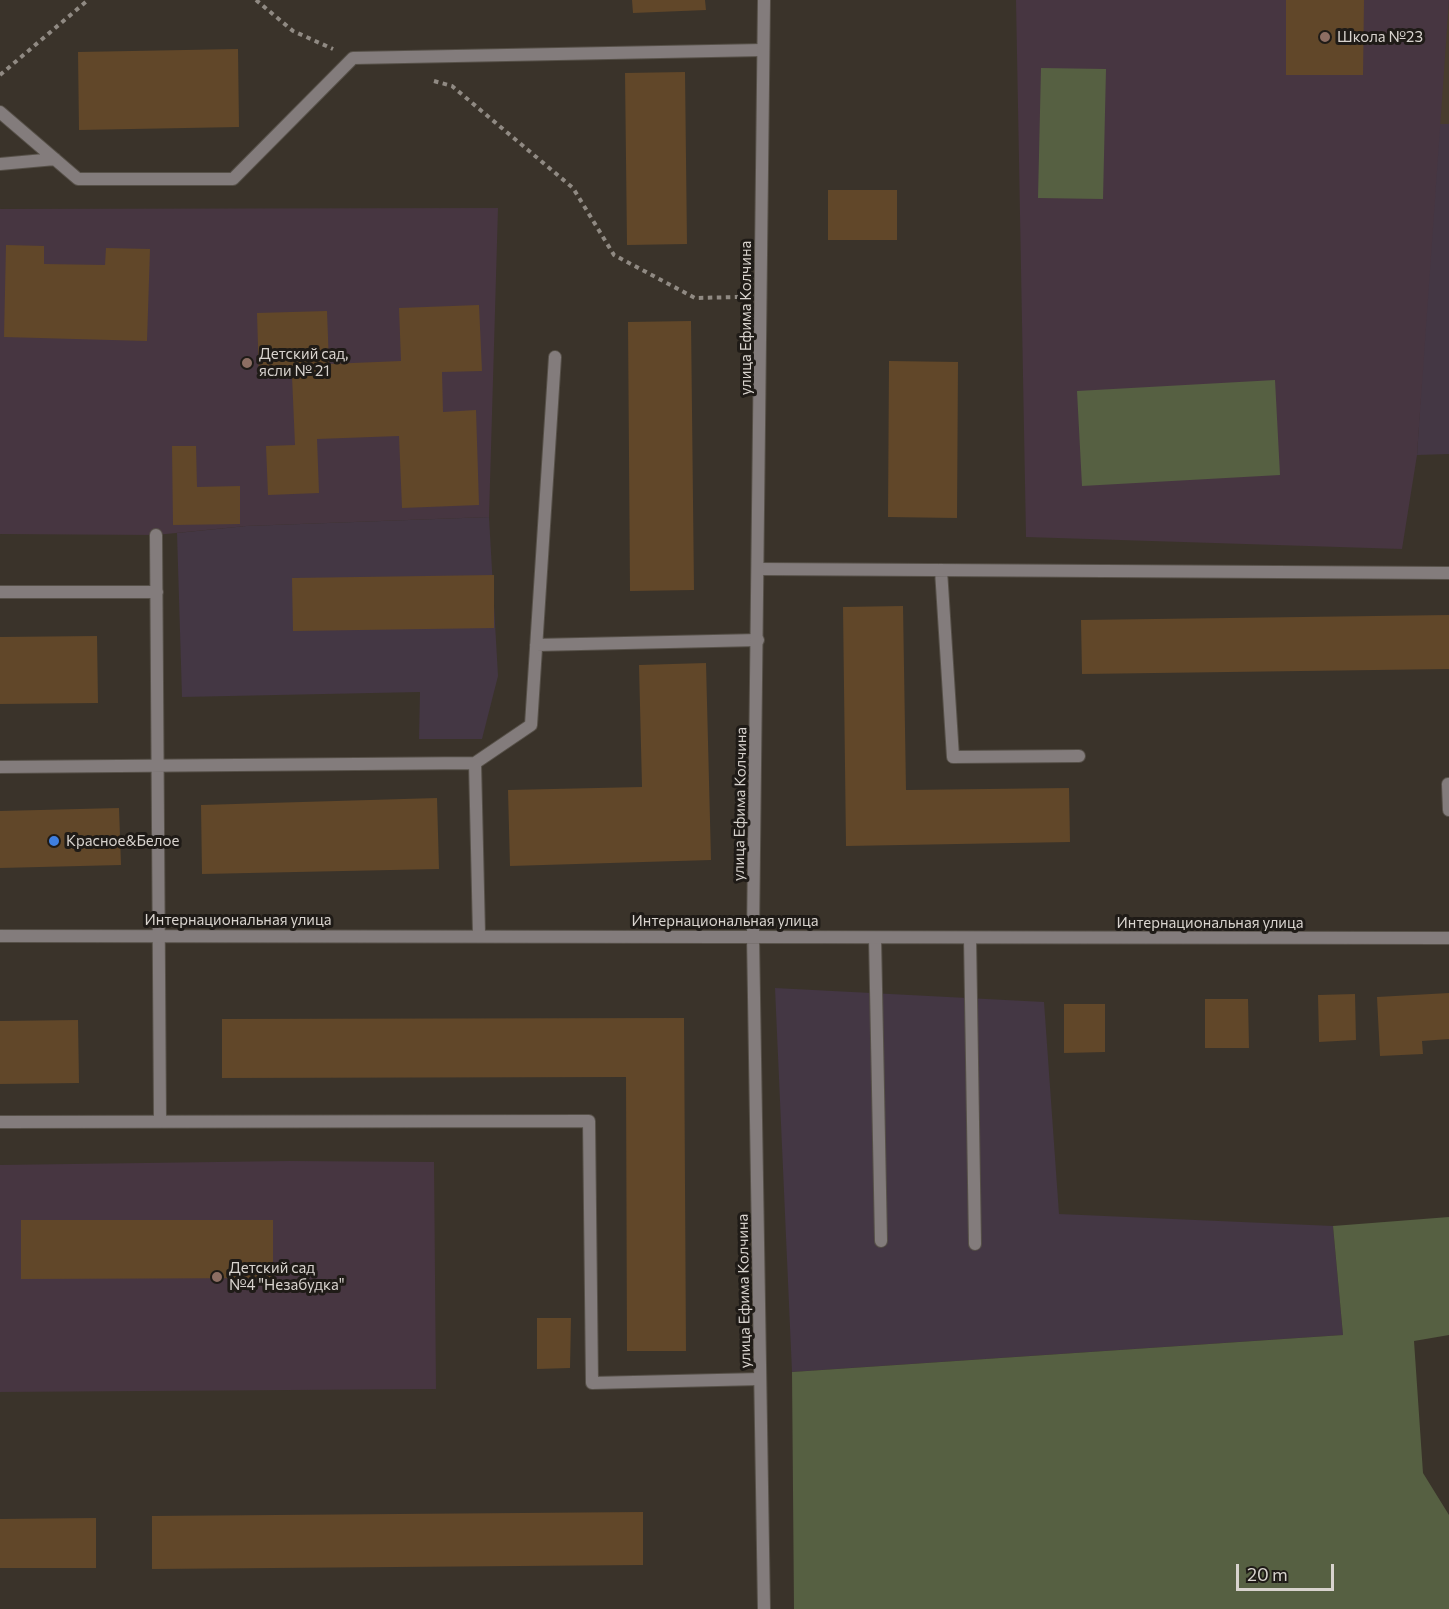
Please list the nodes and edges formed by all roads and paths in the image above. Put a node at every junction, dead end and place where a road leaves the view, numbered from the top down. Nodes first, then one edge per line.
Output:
1 (88, 0) edge
2 (256, 0) edge
3 (764, 0) edge
4 (763, 50) junction
5 (353, 58) junction
6 (0, 75) edge
7 (430, 80) dead end
8 (0, 112) edge
9 (55, 159) junction
10 (0, 164) edge
11 (762, 296) junction
12 (555, 357) dead end
13 (156, 534) dead end
14 (759, 569) junction
15 (941, 570) junction
16 (1449, 573) edge
17 (0, 592) edge
18 (157, 592) junction
19 (758, 640) junction
20 (536, 645) junction
21 (1079, 756) dead end
22 (476, 763) junction
23 (156, 766) junction
24 (0, 768) edge
25 (1448, 784) edge
26 (1449, 810) edge
27 (479, 934) junction
28 (157, 935) junction
29 (0, 936) edge
30 (753, 936) junction
31 (875, 938) junction
32 (970, 938) junction
33 (1449, 938) edge
34 (160, 1120) junction
35 (0, 1122) edge
36 (881, 1241) dead end
37 (975, 1244) dead end
38 (760, 1379) junction
39 (764, 1609) edge

1 - 6 path
2 - 5 path
3 - 4 street, улица Ефима Колчина
4 - 5 street
4 - 11 street, улица Ефима Колчина
5 - 9 street
7 - 11 path
8 - 9 street
9 - 10 street
11 - 14 street, улица Ефима Колчина
12 - 20 street
13 - 18 street
14 - 15 street
14 - 19 street, улица Ефима Колчина
15 - 16 street
15 - 21 street
17 - 18 street
18 - 23 street
19 - 20 street
19 - 30 street, улица Ефима Колчина
20 - 22 street
22 - 23 street
22 - 27 street
23 - 24 street
23 - 28 street
25 - 26 street
27 - 28 street, Интернациональная улица
27 - 30 street, Интернациональная улица
28 - 29 street, Интернациональная улица
28 - 34 street
30 - 31 street, Интернациональная улица
30 - 38 street, улица Ефима Колчина
31 - 32 street, Интернациональная улица
31 - 36 street
32 - 33 street, Интернациональная улица
32 - 37 street
34 - 35 street
34 - 38 street
38 - 39 street, улица Ефима Колчина

